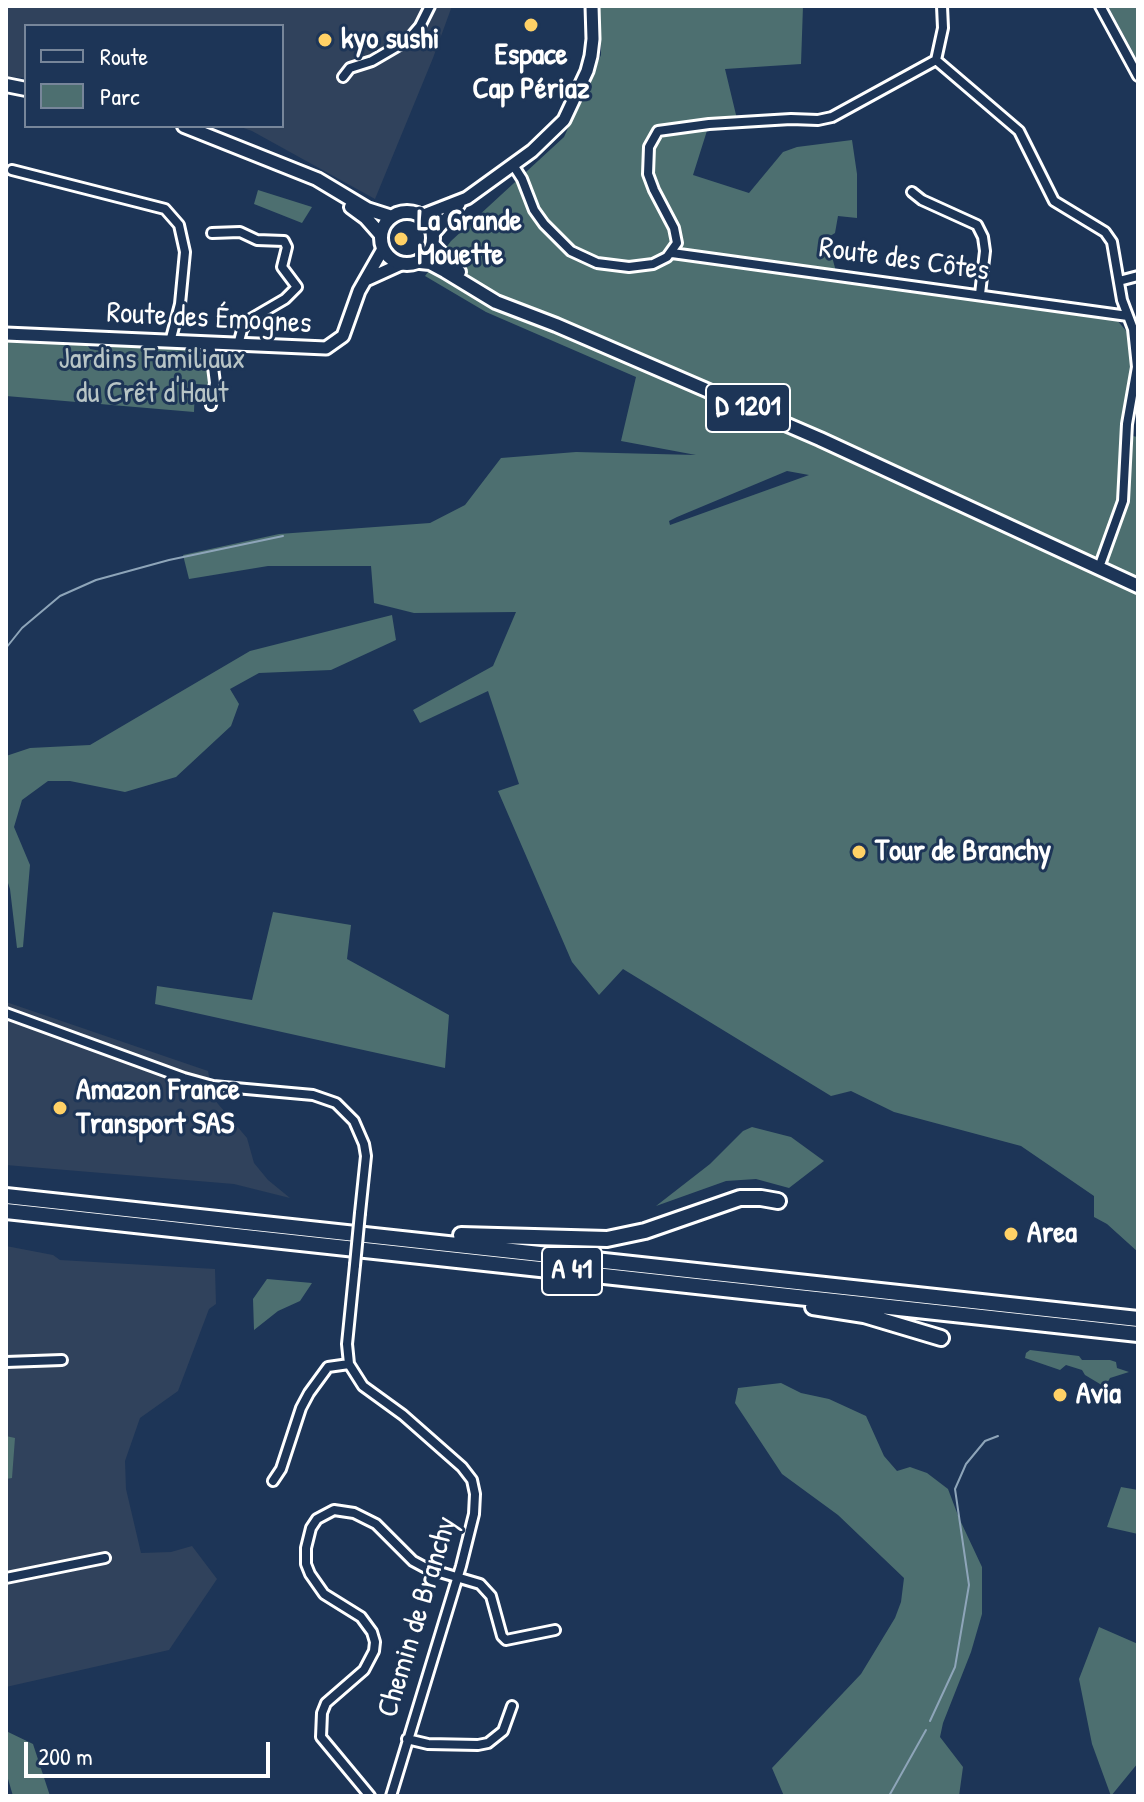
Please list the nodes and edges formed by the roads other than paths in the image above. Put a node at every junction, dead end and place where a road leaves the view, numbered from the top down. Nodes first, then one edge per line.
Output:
1 (430, 6) edge
2 (592, 6) edge
3 (942, 6) edge
4 (1100, 6) edge
5 (936, 60) junction
6 (1138, 76) edge
7 (343, 77) dead end
8 (189, 128) edge
9 (513, 165) junction
10 (12, 170) dead end
11 (291, 170) junction
12 (912, 192) dead end
13 (461, 202) junction
14 (421, 216) junction
15 (392, 217) junction
16 (212, 233) dead end
17 (381, 235) junction
18 (433, 239) junction
19 (383, 249) junction
20 (672, 253) junction
21 (420, 262) junction
22 (401, 264) junction
23 (1138, 276) edge
24 (367, 279) junction
25 (1119, 281) junction
26 (980, 294) junction
27 (1128, 316) junction
28 (556, 325) junction
29 (6, 334) edge
30 (170, 342) junction
31 (210, 343) junction
32 (238, 345) junction
33 (211, 405) dead end
34 (938, 494) junction
35 (1101, 562) junction
36 (1135, 582) edge
37 (1138, 592) edge
38 (6, 1013) edge
39 (6, 1196) edge
40 (778, 1201) dead end
41 (6, 1211) edge
42 (345, 1231) junction
43 (603, 1275) junction
44 (1138, 1319) edge
45 (1138, 1334) edge
46 (941, 1338) dead end
47 (62, 1360) dead end
48 (6, 1362) edge
49 (349, 1364) junction
50 (273, 1481) dead end
51 (105, 1558) dead end
52 (458, 1577) junction
53 (6, 1578) edge
54 (555, 1630) dead end
55 (512, 1706) dead end
56 (407, 1739) junction
57 (370, 1796) edge
58 (391, 1796) edge

1 - 7 street
2 - 9 street
3 - 5 street
4 - 6 street
5 - 20 street
5 - 25 street
8 - 11 main road
9 - 13 street
9 - 20 street
10 - 30 street
11 - 15 main road
11 - 17 main road
12 - 26 street
13 - 14 street
13 - 18 street
14 - 15 main road
14 - 18 main road
15 - 17 main road
16 - 32 street
17 - 19 main road
18 - 21 main road
18 - 28 main road
19 - 22 main road
19 - 24 street, Route des Émognes
20 - 26 street, Route des Côtes
21 - 22 main road
21 - 28 main road
22 - 24 street
23 - 25 street
24 - 32 street, Route des Émognes
25 - 27 street
26 - 27 street, Route des Côtes
27 - 35 street
28 - 34 main road, D 1201
29 - 30 street, Route des Émognes
30 - 31 street, Route des Émognes
31 - 32 street, Route des Émognes
31 - 33 street
34 - 35 main road, D 1201
34 - 36 main road, D 1201
35 - 36 main road, D 1201
36 - 37 street
38 - 49 street, bridge
39 - 42 highway, A 41
40 - 42 highway
41 - 43 highway, A 41
42 - 44 highway, A 41
43 - 45 highway, A 41
43 - 46 highway
47 - 48 street
49 - 50 street
49 - 52 street, Chemin de Branchy
51 - 53 street
52 - 54 street
52 - 56 street, Chemin de Branchy
52 - 57 street
55 - 56 street
56 - 58 street, Chemin de Branchy

